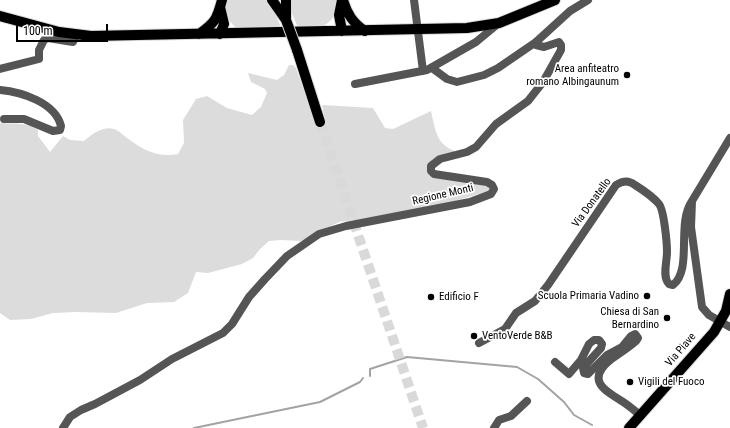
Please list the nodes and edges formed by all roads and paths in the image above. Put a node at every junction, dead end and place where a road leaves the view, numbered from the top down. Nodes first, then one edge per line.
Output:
1 (272, 0) edge
2 (280, 0) edge
3 (286, 0) edge
4 (343, 0) edge
5 (414, 0) edge
6 (555, 0) edge
7 (588, 0) edge
8 (221, 10) edge
9 (344, 15) junction
10 (0, 16) edge
11 (286, 20) junction
12 (499, 23) junction
13 (418, 30) junction
14 (324, 31) junction
15 (365, 31) junction
16 (342, 32) junction
17 (198, 34) junction
18 (220, 34) junction
19 (240, 34) junction
20 (76, 35) junction
21 (536, 42) junction
22 (432, 68) junction
23 (0, 69) edge
24 (423, 71) junction
25 (355, 84) dead end
26 (0, 90) edge
27 (4, 119) dead end
28 (320, 122) tunnel mouth
29 (730, 138) edge
30 (692, 201) junction
31 (730, 294) edge
32 (721, 321) junction
33 (730, 327) edge
34 (479, 343) dead end
35 (555, 362) dead end
36 (528, 401) dead end
37 (640, 415) junction
38 (63, 428) edge
39 (494, 428) edge
40 (629, 428) edge

1 - 11 main road
2 - 11 main road
3 - 11 main road
4 - 9 main road
5 - 13 street
6 - 12 main road
7 - 21 street
8 - 17 main road
8 - 18 main road
8 - 19 main road
9 - 14 main road
9 - 15 main road
9 - 16 main road
10 - 20 main road
11 - 28 main road, bridge
12 - 13 main road
12 - 22 street
13 - 15 main road
13 - 24 street
14 - 16 main road
14 - 19 main road
15 - 16 main road
17 - 18 main road
17 - 20 main road
18 - 19 main road
20 - 23 street
21 - 22 street
21 - 38 street, Regione Monti
22 - 24 street
24 - 25 street
26 - 27 street
29 - 30 street
30 - 32 street
30 - 34 street, Via Donatello
31 - 32 main road, Via Piave
32 - 33 street
32 - 37 main road, Via Piave
35 - 37 street
36 - 39 street
37 - 40 main road, Via Piave

